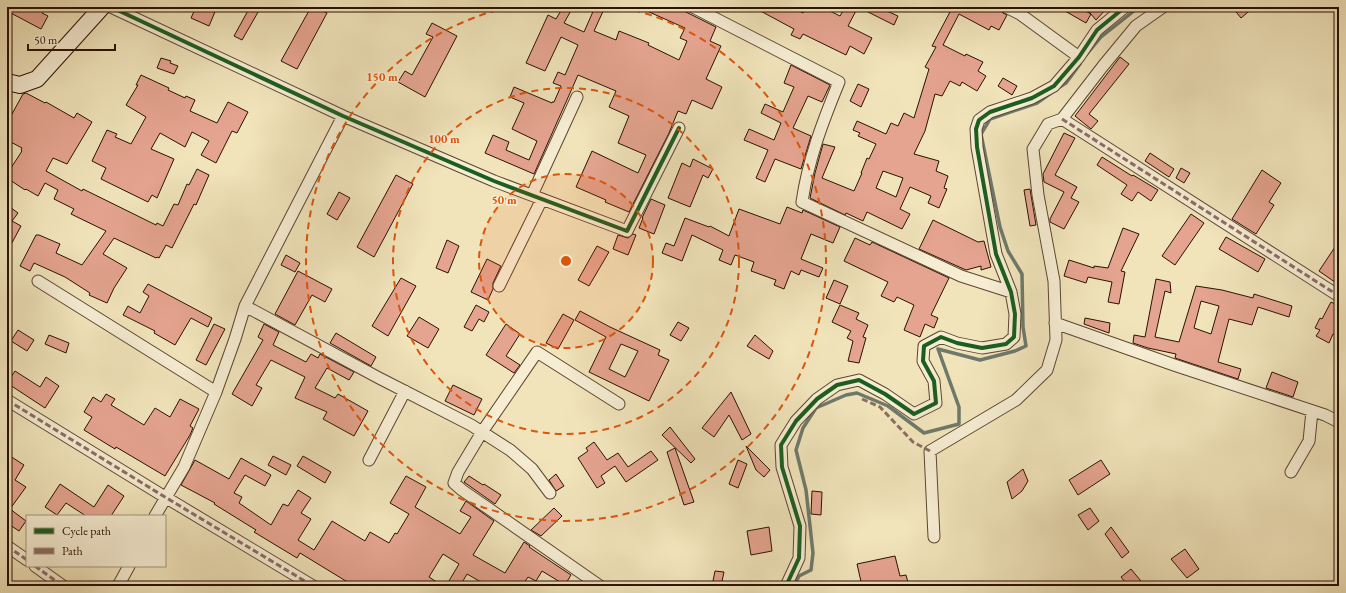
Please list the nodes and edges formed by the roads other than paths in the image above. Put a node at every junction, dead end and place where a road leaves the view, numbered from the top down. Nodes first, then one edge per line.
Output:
1 (102, 7) edge
2 (111, 7) edge
3 (693, 7) edge
4 (1006, 7) edge
5 (1125, 7) edge
6 (1163, 7) edge
7 (1079, 57) junction
8 (7, 82) edge
9 (577, 97) dead end
10 (343, 116) junction
11 (1062, 119) junction
12 (679, 128) dead end
13 (537, 197) junction
14 (38, 281) dead end
15 (499, 286) dead end
16 (1011, 292) junction
17 (1339, 296) edge
18 (245, 306) junction
19 (1055, 323) junction
20 (405, 391) junction
21 (216, 392) junction
22 (7, 400) edge
23 (619, 404) dead end
24 (1312, 411) junction
25 (1339, 422) edge
26 (482, 432) junction
27 (369, 460) dead end
28 (1291, 472) dead end
29 (550, 493) dead end
30 (165, 497) junction
31 (156, 515) edge
32 (934, 537) dead end
33 (7, 546) edge
34 (26, 559) edge
35 (36, 567) edge
36 (128, 567) edge
37 (63, 586) edge
38 (118, 586) edge
39 (313, 586) edge
40 (600, 586) edge
41 (786, 586) edge

1 - 8 main road
2 - 10 street
3 - 16 street
4 - 7 street
5 - 7 street
6 - 11 street
7 - 16 street
9 - 13 street
10 - 13 street
10 - 18 street
11 - 17 street
11 - 19 street
12 - 13 street
13 - 15 street
14 - 21 street
16 - 41 street
18 - 20 street
18 - 21 street
19 - 24 street
19 - 32 street
20 - 26 street
20 - 27 street
21 - 30 street
22 - 30 street
23 - 26 street
24 - 25 street
24 - 28 street
26 - 29 street
26 - 40 street
30 - 31 street
30 - 39 street
33 - 34 street
35 - 37 street
36 - 38 street

